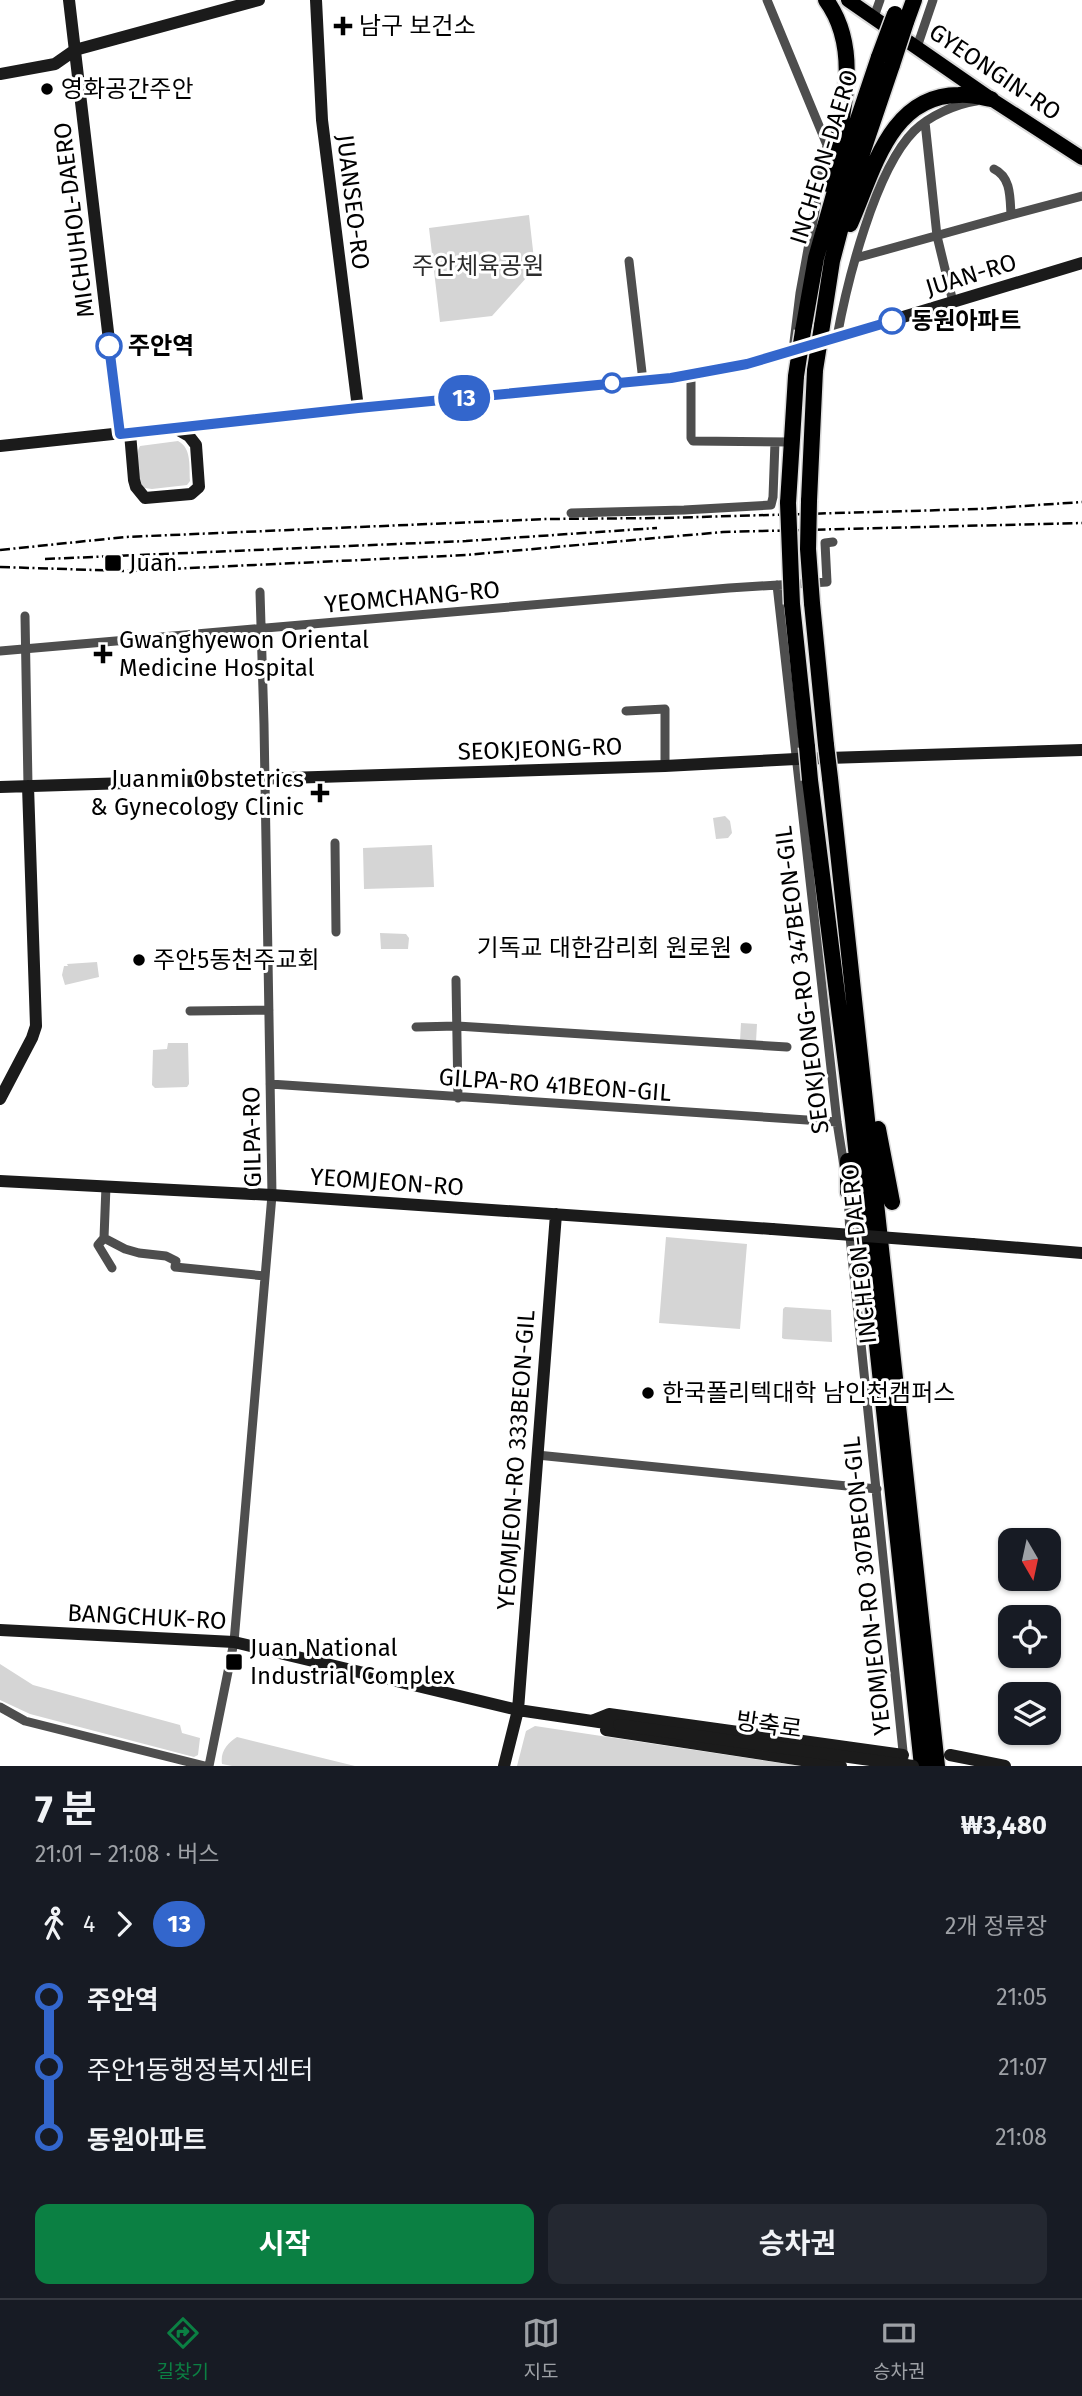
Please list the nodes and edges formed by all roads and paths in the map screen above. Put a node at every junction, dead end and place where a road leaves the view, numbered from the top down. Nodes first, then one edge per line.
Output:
1 (69, 0) edge
2 (259, 0) edge
3 (316, 0) edge
4 (767, 0) edge
5 (826, 0) edge
6 (848, 0) edge
7 (880, 0) edge
8 (914, 0) edge
9 (933, 0) edge
10 (900, 12) edge
11 (874, 17) junction
12 (917, 47) junction
13 (75, 50) junction
14 (0, 74) edge
15 (991, 99) junction
16 (925, 122) junction
17 (1082, 158) edge
18 (994, 169) dead end
19 (1082, 196) edge
20 (1012, 215) junction
21 (937, 236) junction
22 (856, 258) junction
23 (824, 260) junction
24 (629, 261) dead end
25 (1082, 263) edge
26 (953, 302) junction
27 (837, 337) junction
28 (793, 350) junction
29 (691, 375) junction
30 (643, 381) junction
31 (358, 408) junction
32 (175, 428) junction
33 (125, 434) junction
34 (783, 442) junction
35 (0, 446) edge
36 (571, 513) dead end
37 (833, 542) dead end
38 (777, 585) junction
39 (260, 592) dead end
40 (25, 616) dead end
41 (261, 630) junction
42 (0, 651) edge
43 (26, 651) junction
44 (626, 711) dead end
45 (1082, 750) edge
46 (796, 759) junction
47 (665, 766) junction
48 (265, 779) junction
49 (28, 786) junction
50 (0, 787) edge
51 (335, 843) dead end
52 (336, 932) dead end
53 (456, 980) dead end
54 (269, 1010) junction
55 (190, 1011) dead end
56 (457, 1026) junction
57 (416, 1027) dead end
58 (850, 1029) junction
59 (787, 1047) dead end
60 (271, 1084) junction
61 (458, 1098) junction
62 (0, 1099) edge
63 (837, 1122) junction
64 (0, 1181) edge
65 (106, 1186) junction
66 (848, 1192) junction
67 (272, 1195) junction
68 (892, 1202) dead end
69 (556, 1214) junction
70 (850, 1237) joint
71 (104, 1238) junction
72 (1082, 1253) edge
73 (112, 1268) dead end
74 (265, 1276) junction
75 (537, 1455) junction
76 (877, 1489) junction
77 (0, 1630) edge
78 (234, 1642) junction
79 (0, 1707) edge
80 (518, 1710) junction
81 (590, 1721) junction
82 (619, 1725) joint
83 (907, 1762) edge
84 (207, 1766) edge
85 (504, 1766) edge
86 (841, 1766) edge
87 (922, 1766) edge
88 (937, 1766) edge
89 (964, 1766) edge
90 (1005, 1766) edge

1 - 13 main road, MICHUHOL-DAERO
2 - 13 main road
3 - 31 main road, JUANSEO-RO
4 - 28 street
5 - 23 highway
6 - 11 main road, GYEONGIN-RO
7 - 11 street
8 - 10 highway, INCHEON-DAERO
9 - 12 street
10 - 23 highway, INCHEON-DAERO, bridge
11 - 12 main road, GYEONGIN-RO
12 - 15 main road, GYEONGIN-RO
13 - 14 main road
13 - 33 main road, MICHUHOL-DAERO
15 - 16 street
15 - 17 main road, GYEONGIN-RO
15 - 23 highway
16 - 21 street
16 - 22 street
18 - 20 street
19 - 20 street
20 - 21 street
21 - 22 street
21 - 26 street
22 - 27 street
23 - 34 highway, INCHEON-DAERO, bridge
23 - 58 highway, INCHEON-DAERO, bridge
24 - 30 street
25 - 26 main road, JUAN-RO
26 - 27 main road, JUAN-RO
27 - 28 main road, JUAN-RO
28 - 29 main road, JUAN-RO
29 - 30 main road, JUAN-RO
29 - 34 street
30 - 31 main road, JUAN-RO
31 - 32 main road, JUAN-RO
32 - 33 main road, JUAN-RO
32 - 33 main road
33 - 35 main road, JUAN-RO
34 - 36 street
34 - 58 highway, INCHEON-DAERO, bridge
37 - 38 street, YEOMCHANG-RO
38 - 41 street, YEOMCHANG-RO
38 - 46 street, SEOKJEONG-RO 347BEON-GIL
39 - 41 street, GILPA-RO
40 - 43 street
41 - 43 street, YEOMCHANG-RO
41 - 48 street, GILPA-RO
42 - 43 street, YEOMCHANG-RO
43 - 49 street
44 - 47 street
45 - 46 main road, SEOKJEONG-RO
46 - 47 main road, SEOKJEONG-RO
46 - 63 street, SEOKJEONG-RO 347BEON-GIL
47 - 48 main road, SEOKJEONG-RO
48 - 49 main road, SEOKJEONG-RO
48 - 54 street, GILPA-RO
49 - 50 main road, SEOKJEONG-RO
49 - 62 main road
51 - 52 street
53 - 56 street
54 - 55 street
54 - 60 street, GILPA-RO
56 - 57 street
56 - 59 street
56 - 61 street
58 - 66 highway
58 - 68 highway
58 - 87 highway, INCHEON-DAERO
58 - 88 highway, INCHEON-DAERO
60 - 61 street, GILPA-RO 41BEON-GIL
60 - 67 street, GILPA-RO
61 - 63 street, GILPA-RO 41BEON-GIL
63 - 66 street, SEOKJEONG-RO 347BEON-GIL
64 - 65 main road, YEOMJEON-RO
65 - 67 main road, YEOMJEON-RO
65 - 71 street
66 - 70 street, SEOKJEONG-RO 347BEON-GIL
67 - 69 main road, YEOMJEON-RO
67 - 74 street, GILPA-RO
69 - 72 main road, YEOMJEON-RO, bridge
69 - 75 main road, YEOMJEON-RO 333BEON-GIL
70 - 76 street, YEOMJEON-RO 307BEON-GIL
71 - 73 street
71 - 74 street
74 - 78 street, GILPA-RO
75 - 76 street
75 - 80 main road, YEOMJEON-RO 333BEON-GIL
76 - 83 street, YEOMJEON-RO 307BEON-GIL
77 - 78 main road, BANGCHUK-RO
78 - 80 main road, BANGCHUK-RO
78 - 84 street, GILPA-RO
79 - 84 street
80 - 81 main road, BANGCHUK-RO
80 - 85 main road, YEOMJEON-RO 333BEON-GIL
81 - 82 main road, BANGCHUK-RO
81 - 83 main road
81 - 86 main road
82 - 83 main road, 방축로, bridge
89 - 90 main road

